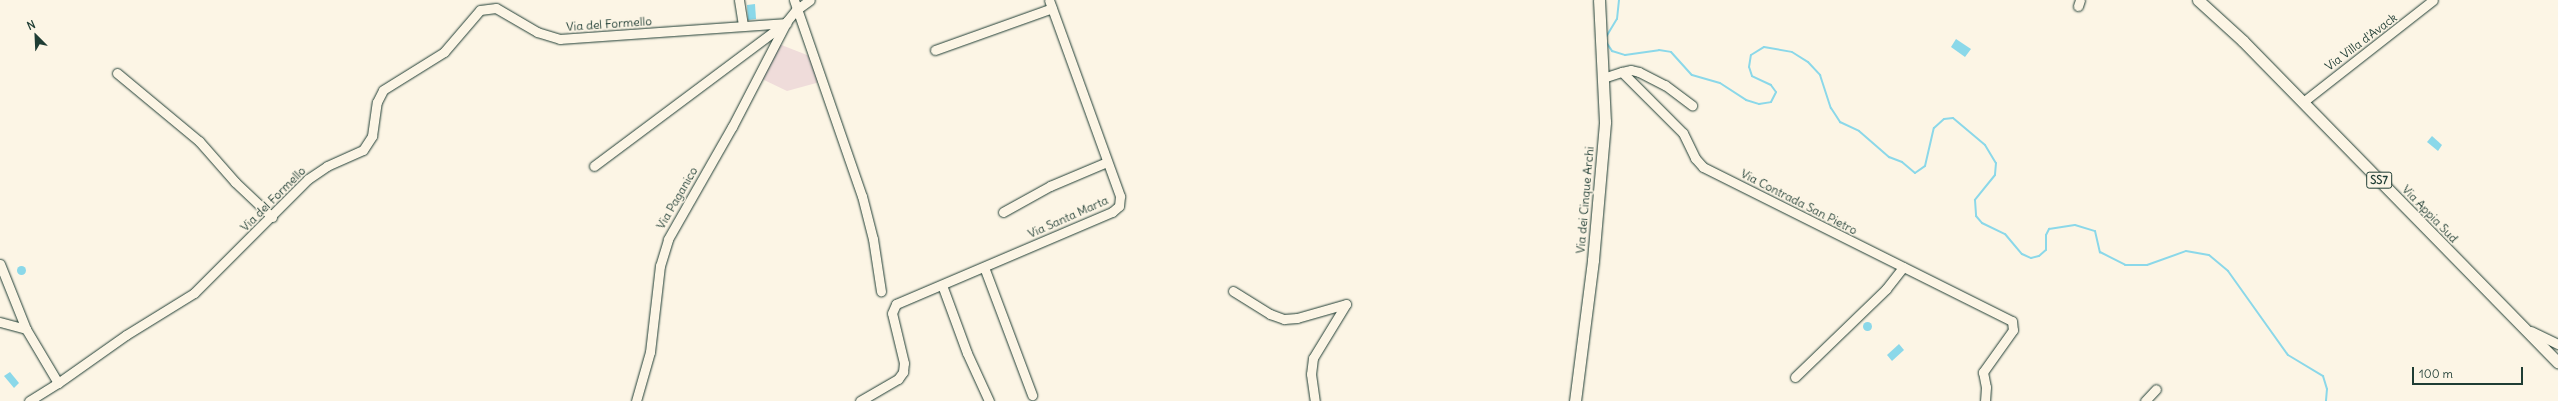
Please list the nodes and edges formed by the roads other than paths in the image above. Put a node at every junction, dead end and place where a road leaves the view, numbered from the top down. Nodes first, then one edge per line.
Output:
1 (739, 0) edge
2 (810, 0) edge
3 (1599, 0) edge
4 (2198, 0) edge
5 (2433, 0) edge
6 (796, 4) edge
7 (1050, 4) edge
8 (786, 23) junction
9 (743, 26) junction
10 (935, 50) dead end
11 (1622, 72) junction
12 (117, 73) dead end
13 (1603, 78) junction
14 (2303, 102) junction
15 (1692, 105) dead end
16 (1107, 162) junction
17 (594, 166) dead end
18 (1004, 212) dead end
19 (272, 217) junction
20 (0, 264) edge
21 (984, 267) junction
22 (1903, 267) junction
23 (942, 285) junction
24 (881, 291) dead end
25 (1233, 291) dead end
26 (2517, 321) junction
27 (0, 322) edge
28 (26, 329) junction
29 (2558, 344) edge
30 (2558, 363) edge
31 (1795, 376) dead end
32 (58, 383) junction
33 (2156, 389) dead end
34 (1032, 395) dead end
35 (29, 401) edge
36 (636, 401) edge
37 (860, 401) edge
38 (989, 401) edge
39 (1315, 401) edge
40 (1575, 401) edge
41 (1985, 401) edge
42 (2145, 401) edge

1 - 9 street
2 - 6 street, Via Paganico
3 - 13 main road, Via dei Cinque Archi
4 - 14 main road, Via Appia Sud / SS7
5 - 14 street, Via Villa d'Avack
6 - 8 street, Via Paganico
6 - 24 street
7 - 10 street, Via Santa Marta
7 - 16 street, Via Santa Marta
8 - 9 street, Via del Formello
8 - 17 street, Via Paganico
8 - 36 street, Via Paganico
9 - 19 street, Via del Formello
11 - 13 street
11 - 15 street
11 - 22 street, Via Contrada San Pietro
12 - 19 street
13 - 40 main road, Via dei Cinque Archi
14 - 26 main road, Via Appia Sud / SS7
16 - 18 street
16 - 21 street, Via Santa Marta
19 - 32 street, Via del Formello
20 - 28 street
21 - 23 street, Via Santa Marta
21 - 34 street
22 - 31 street
22 - 41 street, Via Contrada San Pietro
23 - 37 street, Via Santa Marta
23 - 38 street
25 - 39 street
26 - 29 street
26 - 30 main road, Via Appia Sud / SS7
27 - 28 street
28 - 32 street
32 - 35 street, Via del Formello
33 - 42 street

